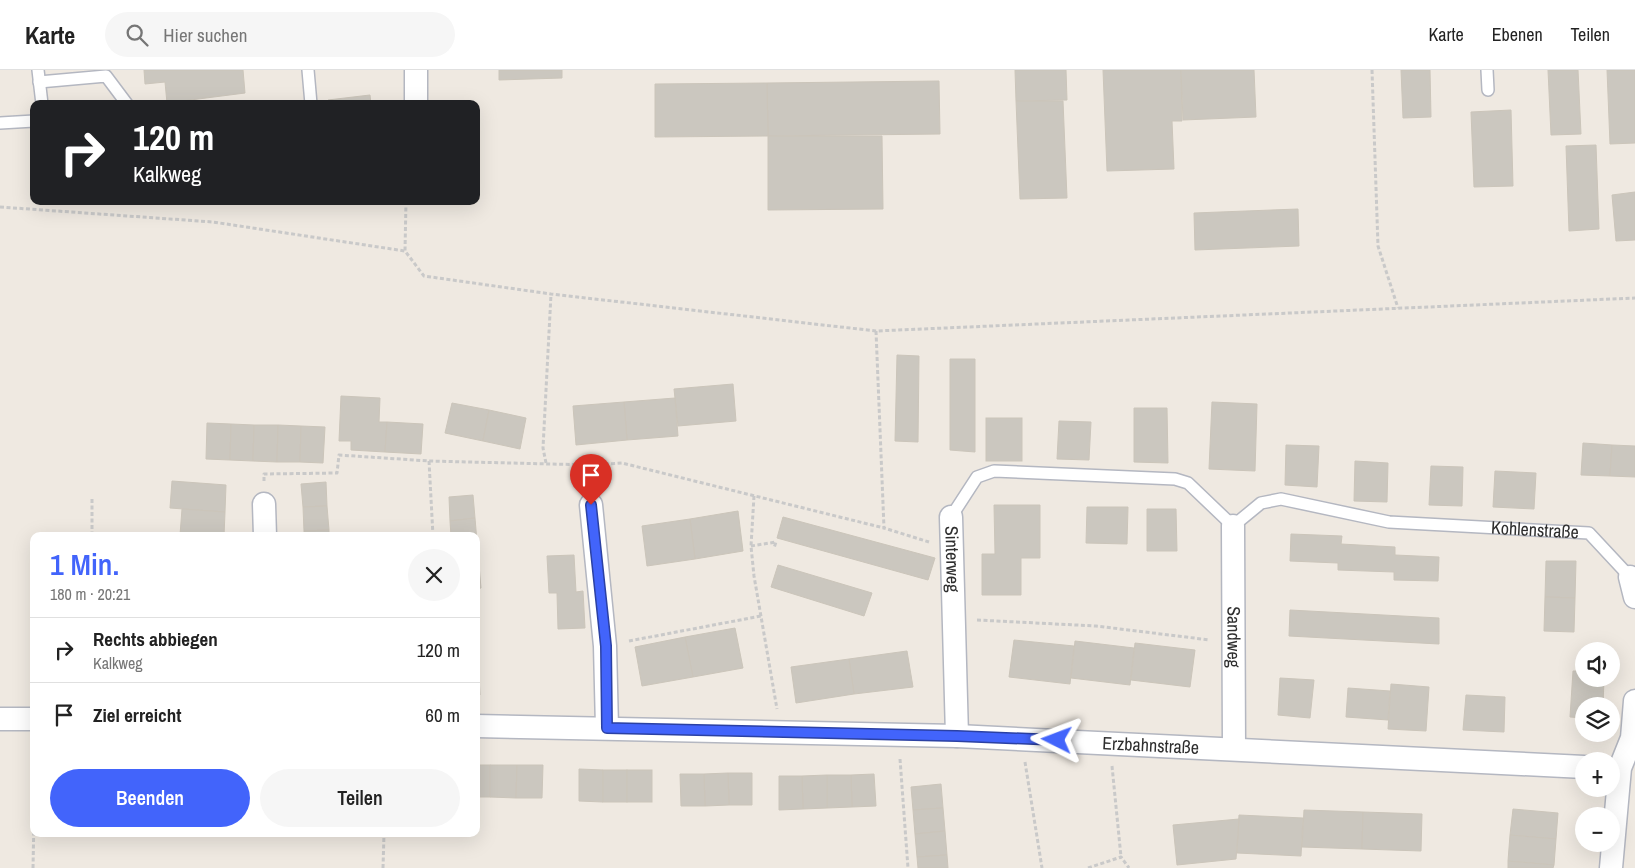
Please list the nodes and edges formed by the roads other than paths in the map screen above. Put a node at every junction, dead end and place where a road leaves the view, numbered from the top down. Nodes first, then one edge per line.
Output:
1 (38, 70) edge
2 (308, 70) edge
3 (416, 70) edge
4 (1487, 70) edge
5 (39, 82) junction
6 (1488, 90) dead end
7 (41, 100) edge
8 (124, 100) edge
9 (311, 100) edge
10 (416, 100) dead end
11 (30, 121) edge
12 (0, 122) edge
13 (264, 504) road end
14 (591, 505) dead end
15 (951, 518) joint
16 (1233, 526) junction
17 (265, 532) edge
18 (1633, 581) edge
19 (1635, 701) edge
20 (0, 719) edge
21 (30, 720) edge
22 (480, 726) edge
23 (607, 728) junction
24 (957, 736) junction
25 (1234, 748) junction
26 (1620, 760) edge
27 (1575, 766) edge
28 (1615, 797) edge
29 (1611, 868) edge

1 - 5 lane
2 - 9 lane
3 - 10 street
4 - 6 lane
5 - 7 lane
5 - 8 lane
11 - 12 lane
13 - 17 street
14 - 23 street
15 - 16 lane, Sinterweg
15 - 24 street, Sinterweg
16 - 18 lane, Kohlenstraße
16 - 25 street, Sandweg
19 - 26 street
20 - 21 street
22 - 23 street, Erzbahnstraße
23 - 24 street, Erzbahnstraße
24 - 25 street, Erzbahnstraße
25 - 27 street, Erzbahnstraße
28 - 29 street

